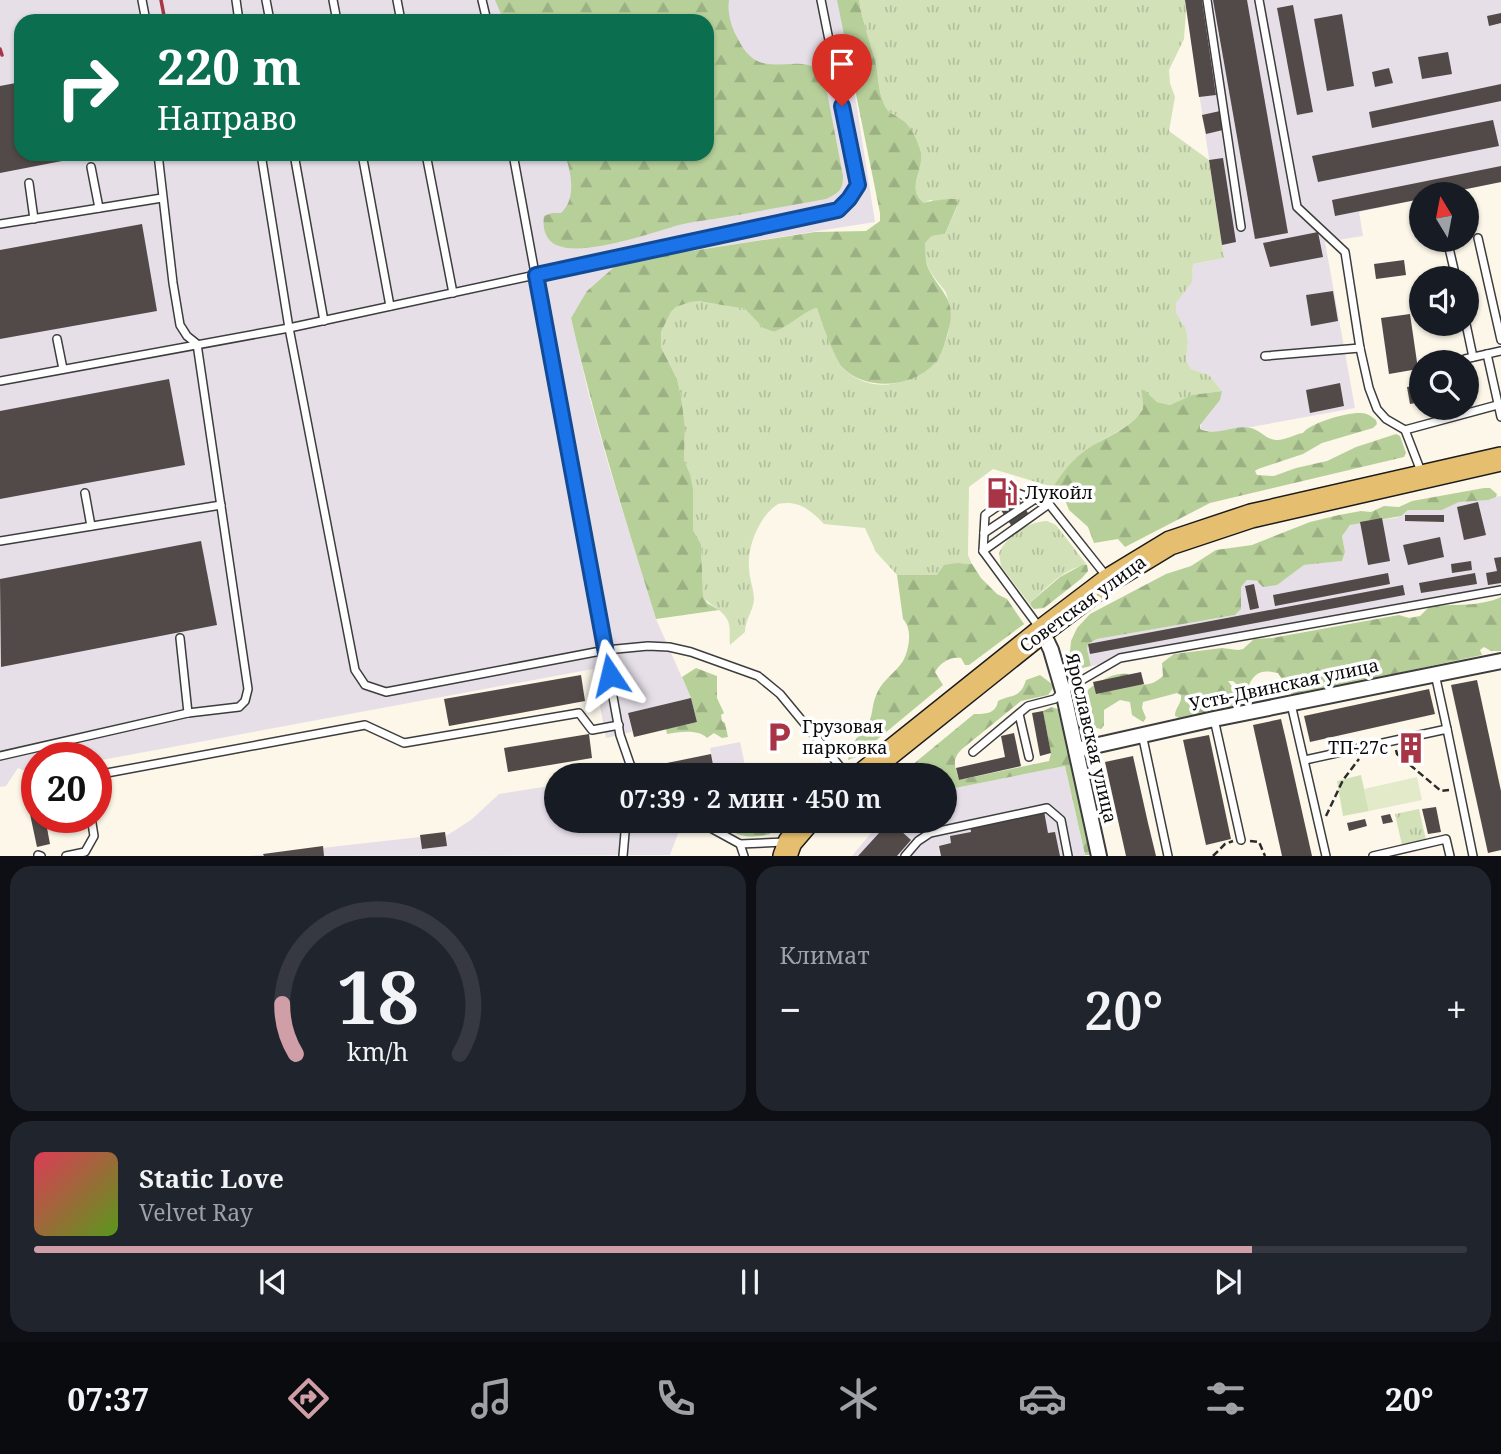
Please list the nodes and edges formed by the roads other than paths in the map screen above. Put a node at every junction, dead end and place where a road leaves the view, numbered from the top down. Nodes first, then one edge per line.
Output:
1 (821, 0) edge
2 (1207, 0) edge
3 (1259, 0) edge
4 (159, 161) edge
5 (262, 161) edge
6 (295, 161) edge
7 (363, 161) edge
8 (427, 161) edge
9 (514, 161) edge
10 (91, 167) dead end
11 (29, 183) dead end
12 (162, 198) junction
13 (99, 208) junction
14 (34, 219) junction
15 (0, 224) edge
16 (1241, 227) dead end
17 (1479, 242) edge
18 (536, 275) junction
19 (453, 293) junction
20 (390, 306) junction
21 (324, 321) junction
22 (289, 328) junction
23 (1467, 336) edge
24 (57, 339) dead end
25 (1501, 340) edge
26 (197, 344) junction
27 (1360, 348) junction
28 (1501, 351) edge
29 (1487, 354) junction
30 (1265, 356) dead end
31 (63, 369) junction
32 (0, 381) edge
33 (1500, 404) edge
34 (1501, 417) edge
35 (1405, 430) junction
36 (1501, 460) edge
37 (1423, 478) junction
38 (85, 493) dead end
39 (1035, 499) junction
40 (1049, 504) junction
41 (221, 505) junction
42 (91, 526) junction
43 (984, 533) junction
44 (0, 541) edge
45 (983, 551) junction
46 (1109, 580) junction
47 (1501, 590) edge
48 (1042, 631) junction
49 (180, 638) dead end
50 (606, 650) junction
51 (1501, 662) edge
52 (1435, 673) junction
53 (1063, 691) junction
54 (1291, 704) junction
55 (188, 713) junction
56 (1019, 714) junction
57 (1214, 719) junction
58 (619, 725) junction
59 (1447, 729) junction
60 (1142, 734) junction
61 (1076, 750) junction
62 (973, 752) dead end
63 (0, 756) edge
64 (1029, 757) dead end
65 (1305, 760) junction
66 (630, 763) edge
67 (837, 763) edge
68 (877, 763) edge
69 (112, 772) edge
70 (94, 833) edge
71 (625, 833) edge
72 (720, 833) edge
73 (799, 833) edge
74 (1241, 840) road end
75 (740, 844) junction
76 (788, 849) edge
77 (66, 856) edge
78 (624, 856) edge
79 (744, 856) edge
80 (905, 856) edge
81 (1069, 856) edge
82 (1099, 856) edge
83 (1168, 856) edge
84 (1326, 856) edge
85 (1373, 856) edge
86 (1450, 856) edge
87 (1474, 856) edge

1 - 18 lane
2 - 16 lane
3 - 27 lane
4 - 12 lane
5 - 22 lane
6 - 21 lane
7 - 20 lane
8 - 19 lane
9 - 18 lane
10 - 13 lane
11 - 14 lane
12 - 13 lane
12 - 26 lane
13 - 14 lane
14 - 15 lane
17 - 25 lane
18 - 19 lane
18 - 50 lane
19 - 20 lane
20 - 21 lane
21 - 22 lane
22 - 26 lane
22 - 50 lane
23 - 29 lane
24 - 31 lane
26 - 31 lane
26 - 41 lane
27 - 30 lane
27 - 35 lane
28 - 29 lane
29 - 33 lane
31 - 32 lane
33 - 34 lane
33 - 35 lane
35 - 37 lane
36 - 37 main road, Советская улица
37 - 46 main road, Советская улица
38 - 42 lane
39 - 40 lane
39 - 43 lane
39 - 43 lane
40 - 45 lane
40 - 46 lane
41 - 42 lane
41 - 55 lane
42 - 44 lane
43 - 45 lane
45 - 48 lane
46 - 48 main road, Советская улица
47 - 53 lane
48 - 53 street, Ярославская улица
48 - 68 main road, Советская улица
49 - 55 lane
50 - 58 lane
50 - 67 lane
51 - 52 street, Усть-Двинская улица
52 - 54 street, Усть-Двинская улица
52 - 59 lane
53 - 56 lane
53 - 61 street, Ярославская улица
54 - 57 street, Усть-Двинская улица
54 - 65 lane
55 - 63 lane
56 - 62 lane
56 - 64 lane
57 - 60 street, Усть-Двинская улица
57 - 74 lane
58 - 66 lane
58 - 69 lane
59 - 65 lane
59 - 87 lane
60 - 61 street, Усть-Двинская улица
60 - 83 lane
61 - 82 street, Ярославская улица
65 - 84 lane
70 - 77 lane
71 - 78 lane
72 - 75 lane
73 - 76 main road
75 - 76 lane
75 - 79 lane
80 - 81 lane
85 - 86 lane

